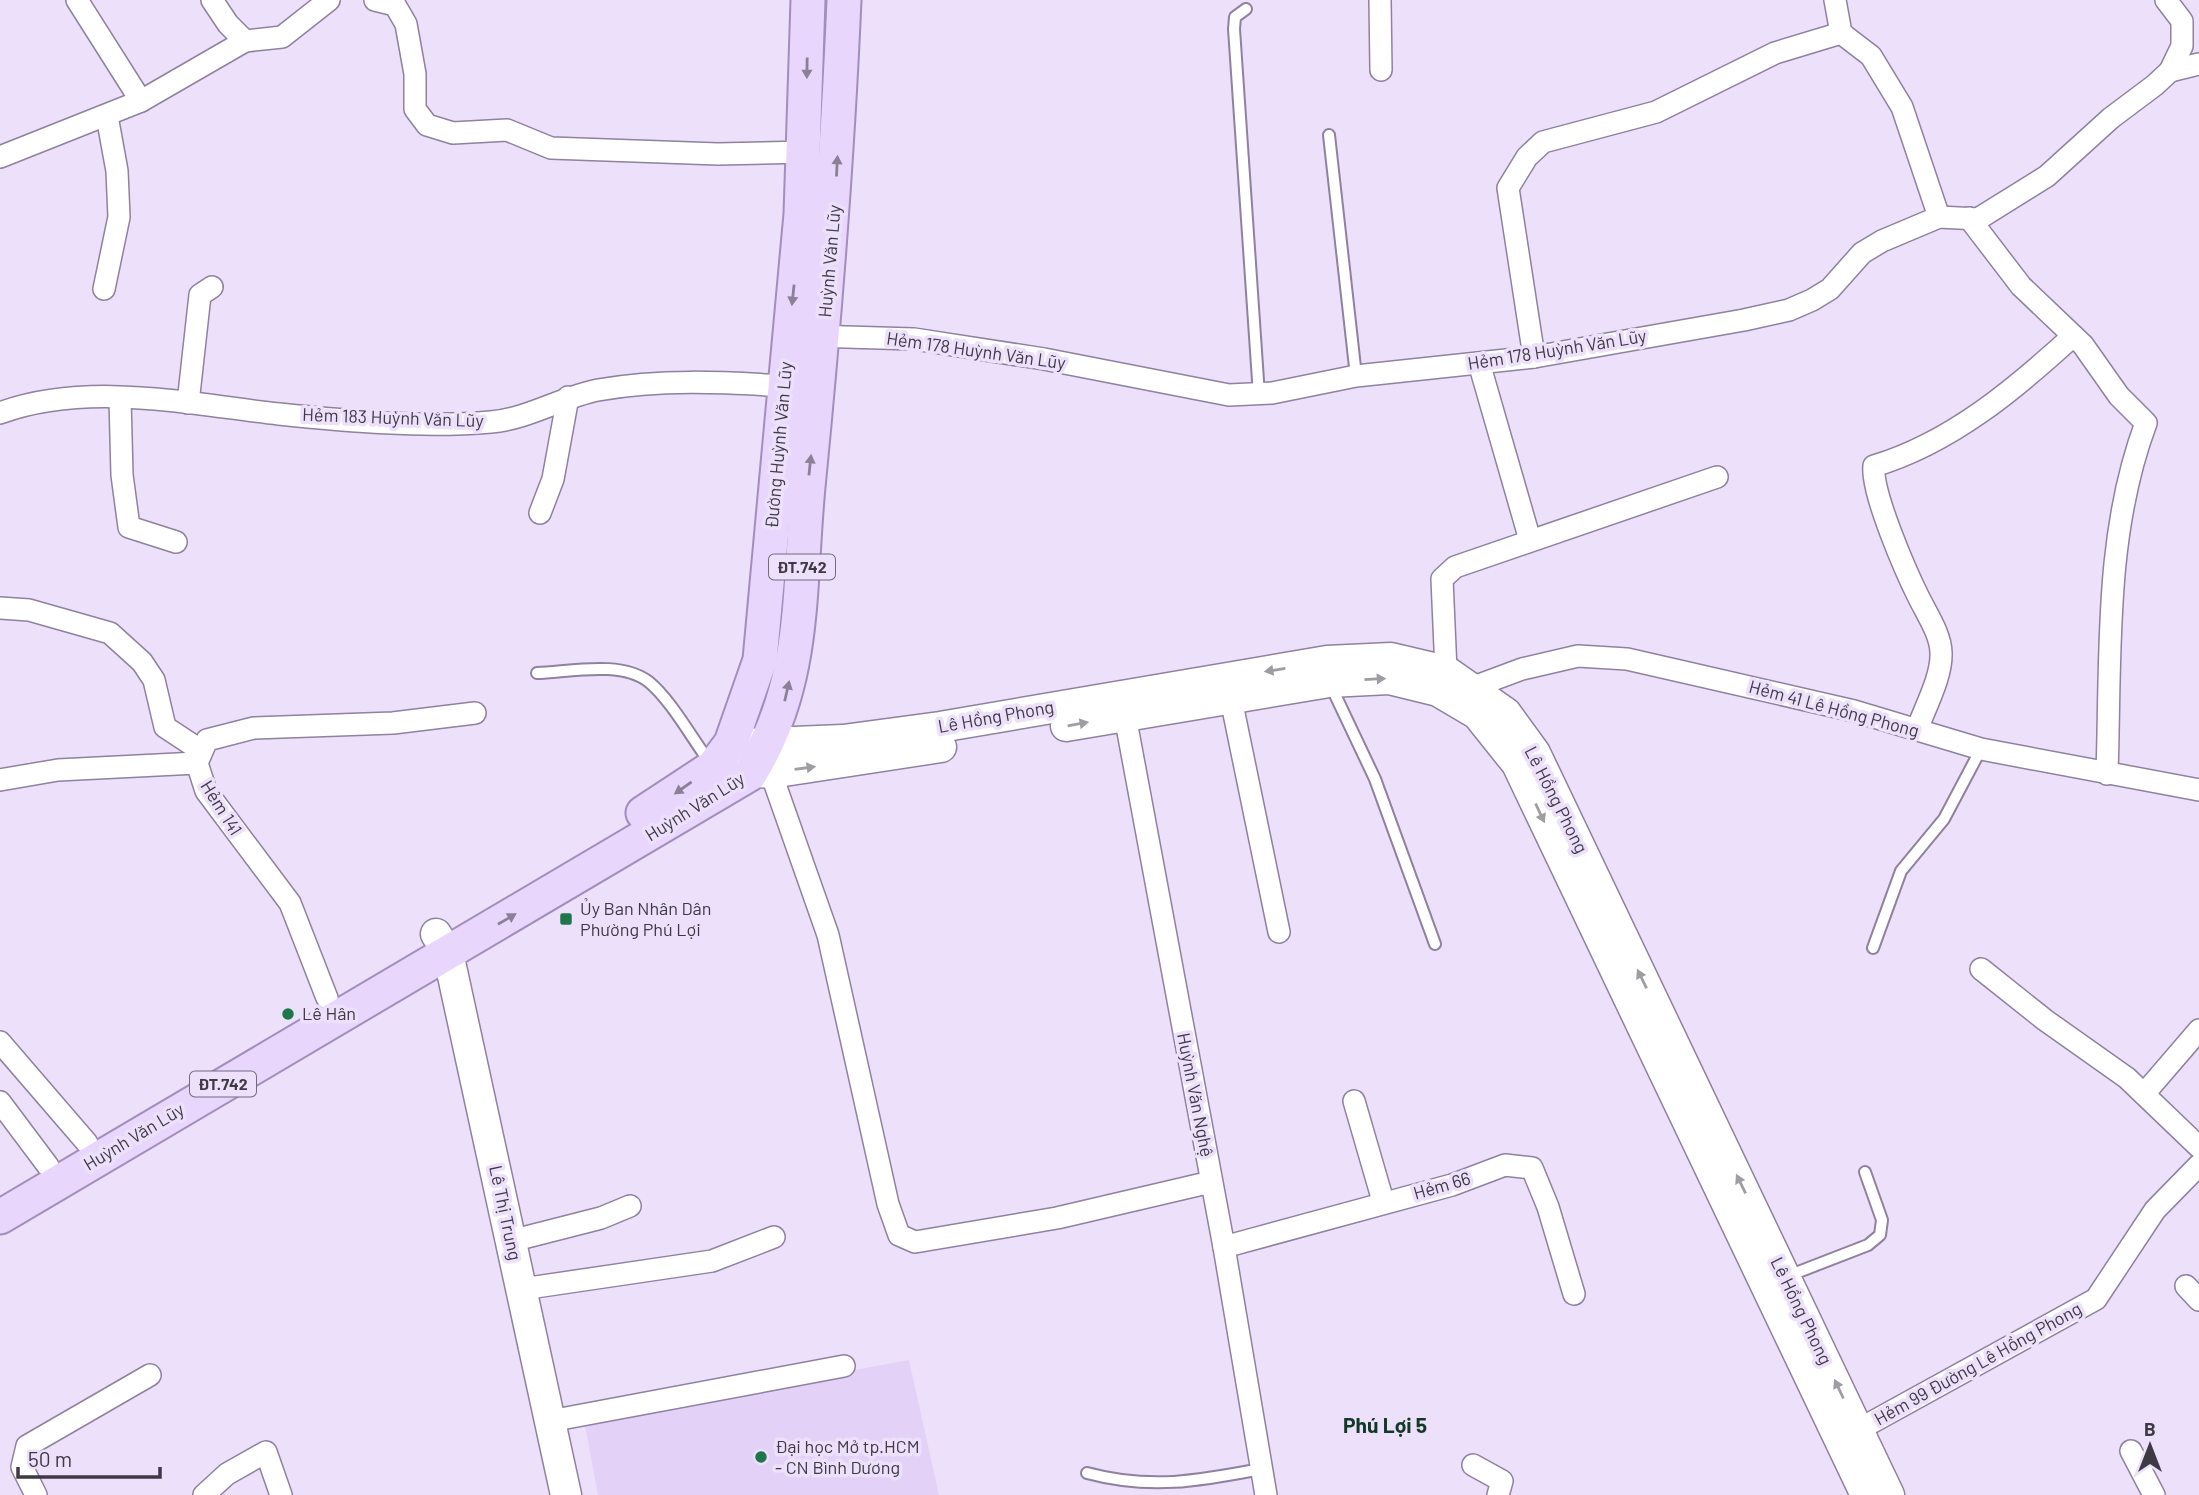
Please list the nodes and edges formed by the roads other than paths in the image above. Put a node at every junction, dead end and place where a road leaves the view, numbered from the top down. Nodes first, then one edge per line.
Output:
1 (77, 0) edge
2 (212, 0) edge
3 (329, 0) edge
4 (375, 0) edge
5 (808, 0) edge
6 (844, 0) edge
7 (1380, 0) edge
8 (1835, 0) edge
9 (2166, 0) edge
10 (1246, 9) dead end
11 (1841, 33) junction
12 (245, 41) junction
13 (2199, 64) edge
14 (1381, 70) dead end
15 (2170, 71) junction
16 (141, 101) junction
17 (107, 116) junction
18 (1329, 135) dead end
19 (804, 152) junction
20 (0, 156) edge
21 (1939, 217) junction
22 (1969, 218) junction
23 (212, 287) dead end
24 (104, 289) dead end
25 (823, 335) junction
26 (2074, 336) junction
27 (789, 338) junction
28 (1534, 357) junction
29 (1479, 363) junction
30 (1356, 376) junction
31 (784, 386) junction
32 (1259, 395) junction
33 (568, 397) junction
34 (120, 399) junction
35 (188, 403) junction
36 (0, 413) edge
37 (1717, 477) dead end
38 (540, 513) dead end
39 (1530, 540) junction
40 (176, 542) dead end
41 (0, 608) edge
42 (1446, 671) junction
43 (537, 673) dead end
44 (1329, 682) junction
45 (1471, 688) junction
46 (1231, 699) junction
47 (1123, 705) junction
48 (475, 713) dead end
49 (1917, 730) junction
50 (1981, 749) junction
51 (722, 755) junction
52 (199, 757) junction
53 (763, 764) junction
54 (2107, 774) junction
55 (0, 780) edge
56 (2199, 790) edge
57 (1279, 932) dead end
58 (442, 944) junction
59 (1435, 944) dead end
60 (1872, 948) dead end
61 (1981, 969) dead end
62 (327, 998) junction
63 (2199, 1030) edge
64 (0, 1042) edge
65 (2144, 1094) junction
66 (1354, 1101) dead end
67 (0, 1102) edge
68 (87, 1143) junction
69 (2199, 1147) edge
70 (2199, 1165) edge
71 (48, 1166) junction
72 (1864, 1172) dead end
73 (1211, 1182) junction
74 (0, 1196) edge
75 (1383, 1201) junction
76 (630, 1206) dead end
77 (0, 1217) edge
78 (774, 1237) dead end
79 (511, 1241) junction
80 (1224, 1247) junction
81 (1785, 1277) junction
82 (522, 1289) junction
83 (1574, 1294) dead end
84 (844, 1366) dead end
85 (150, 1375) dead end
86 (550, 1421) junction
87 (1858, 1430) junction
88 (2131, 1451) dead end
89 (1472, 1465) dead end
90 (1261, 1469) junction
91 (1087, 1473) dead end
92 (36, 1495) edge
93 (204, 1495) edge
94 (281, 1495) edge
95 (566, 1495) edge
96 (1266, 1495) edge
97 (1498, 1495) edge
98 (1866, 1495) edge
99 (1889, 1495) edge
100 (2154, 1495) edge

1 - 16 street
2 - 12 street
3 - 12 street
4 - 19 street
5 -> 19 main road, Đường Huỳnh Văn Lũy / ĐT.742
25 -> 6 main road, Huỳnh Văn Lũy / ĐT.742
7 - 14 street
8 - 11 street
9 - 15 street, Hẻm 178 Huỳnh Văn Lũy
10 - 32 lane
11 - 21 street
11 - 28 street
12 - 16 street
13 - 15 street
15 - 22 street, Hẻm 178 Huỳnh Văn Lũy
16 - 17 street
17 - 20 street
17 - 24 street
18 - 30 lane
19 -> 27 main road, Đường Huỳnh Văn Lũy / ĐT.742
21 - 22 street, Hẻm 178 Huỳnh Văn Lũy
21 - 28 street, Hẻm 178 Huỳnh Văn Lũy
22 - 26 street
23 - 35 street
25 - 27 street, Hẻm 178 Huỳnh Văn Lũy
25 - 32 street, Hẻm 178 Huỳnh Văn Lũy
53 -> 25 main road, Huỳnh Văn Lũy / ĐT.742
26 - 49 street
26 - 54 street
27 - 31 main road, Đường Huỳnh Văn Lũy / ĐT.742
28 - 29 street, Hẻm 178 Huỳnh Văn Lũy
29 - 30 street, Hẻm 178 Huỳnh Văn Lũy
29 - 39 street
30 - 32 street, Hẻm 178 Huỳnh Văn Lũy
31 - 33 street, Hẻm 183 Huỳnh Văn Lũy
31 - 51 main road, Đường Huỳnh Văn Lũy / ĐT.742
33 - 35 street, Hẻm 183 Huỳnh Văn Lũy
33 - 38 street
34 - 35 street, Hẻm 183 Huỳnh Văn Lũy
34 - 36 street, Hẻm 183 Huỳnh Văn Lũy
34 - 40 street
37 - 39 street
39 - 42 street
41 - 52 street
42 - 45 street, Lê Hồng Phong
42 -> 47 street, Lê Hồng Phong
43 - 51 lane
44 - 46 street, Lê Hồng Phong
44 - 59 lane
44 -> 98 street, Lê Hồng Phong
45 - 49 street, Hẻm 41 Lê Hồng Phong
81 -> 45 street, Lê Hồng Phong
46 - 47 street, Lê Hồng Phong
46 - 57 street
47 - 53 street, Lê Hồng Phong
47 - 73 street, Huỳnh Văn Nghệ
48 - 52 street
49 - 50 street, Hẻm 41 Lê Hồng Phong
50 - 54 street, Hẻm 41 Lê Hồng Phong
50 - 60 lane
51 - 53 street, Lê Hồng Phong
51 -> 58 main road, ĐT.742
52 - 55 street
52 - 62 street, Hẻm 141
58 -> 53 main road, Huỳnh Văn Lũy / ĐT.742
53 - 73 street
54 - 56 street, Hẻm 41 Lê Hồng Phong
58 - 62 main road, Huỳnh Văn Lũy / ĐT.742
58 - 77 main road, Huỳnh Văn Lũy / ĐT.742
58 - 79 street, Lê Thị Trung
61 - 65 street
62 - 68 main road, Huỳnh Văn Lũy / ĐT.742
63 - 65 street
64 - 68 street
65 - 69 street
66 - 75 street
67 - 71 street
68 - 71 main road, Huỳnh Văn Lũy / ĐT.742
70 - 87 street, Hẻm 99 Đường Lê Hồng Phong
71 - 74 main road, Huỳnh Văn Lũy / ĐT.742
72 - 81 lane
73 - 80 street, Huỳnh Văn Nghệ
75 - 80 street, Hẻm 66
75 - 83 street, Hẻm 66
76 - 79 street
78 - 82 street
79 - 82 street, Lê Thị Trung
80 - 90 street, Huỳnh Văn Nghệ
87 -> 81 street, Lê Hồng Phong
82 - 86 street, Lê Thị Trung
84 - 86 street
85 - 92 street
86 - 95 street, Lê Thị Trung
87 - 99 street, Lê Hồng Phong
88 - 100 street
89 - 97 street
90 - 91 lane
90 - 96 street, Huỳnh Văn Nghệ
93 - 94 street

